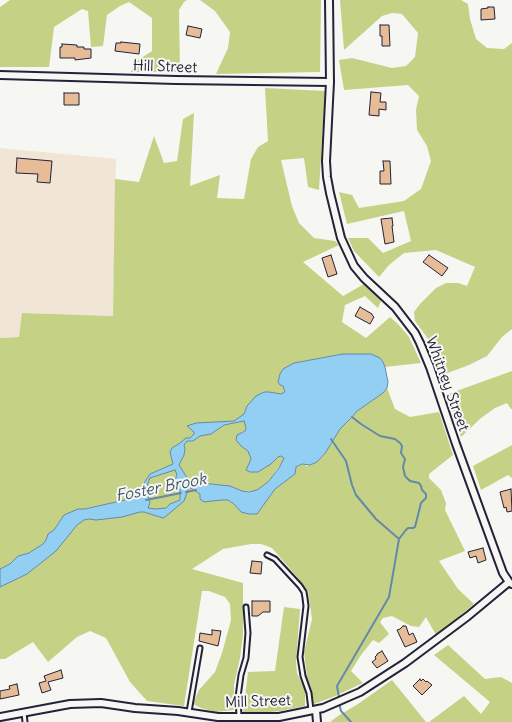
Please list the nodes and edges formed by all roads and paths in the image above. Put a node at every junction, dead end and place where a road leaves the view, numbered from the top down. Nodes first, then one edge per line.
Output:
1 (329, 0) edge
2 (0, 75) edge
3 (330, 82) junction
4 (267, 555) dead end
5 (511, 583) edge
6 (246, 608) dead end
7 (200, 648) dead end
8 (313, 710) junction
9 (24, 712) junction
10 (189, 712) junction
11 (0, 717) edge
12 (239, 717) junction
13 (24, 722) edge
14 (317, 722) edge

1 - 3 street, Whitney Street
2 - 3 street, Hill Street
3 - 5 street, Whitney Street
4 - 8 lane
5 - 8 street, Mill Street
6 - 12 lane
7 - 10 lane
8 - 12 street, Mill Street
8 - 14 street
9 - 10 street, Mill Street
9 - 11 street, Mill Street
9 - 13 lane
10 - 12 street, Mill Street

